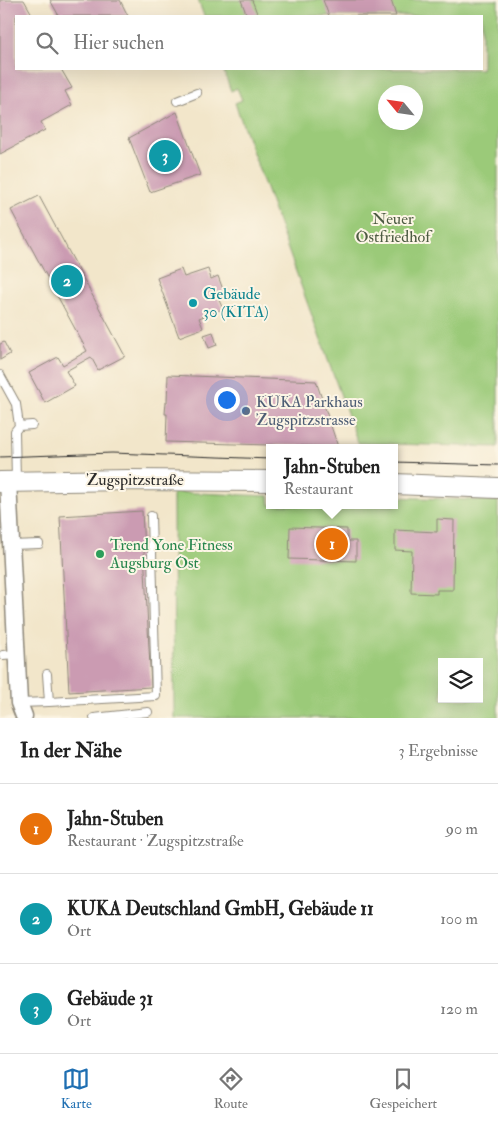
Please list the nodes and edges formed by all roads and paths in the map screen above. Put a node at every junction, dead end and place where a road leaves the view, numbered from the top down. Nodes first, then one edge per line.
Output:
1 (197, 93) dead end
2 (177, 101) dead end
3 (0, 374) edge
4 (32, 425) dead end
5 (19, 426) junction
6 (8, 481) edge
7 (266, 481) edge
8 (398, 484) edge
9 (498, 488) edge
10 (151, 516) dead end
11 (39, 544) dead end
12 (9, 552) junction
13 (47, 674) dead end
14 (49, 702) junction
15 (148, 712) dead end
16 (22, 714) edge
17 (94, 718) edge

1 - 2 lane
3 - 5 lane
4 - 5 lane
5 - 6 lane
6 - 7 street, Zugspitzstraße
6 - 12 street
8 - 9 street
10 - 14 lane
11 - 12 lane
12 - 16 street
13 - 14 lane
14 - 16 lane
15 - 17 lane

